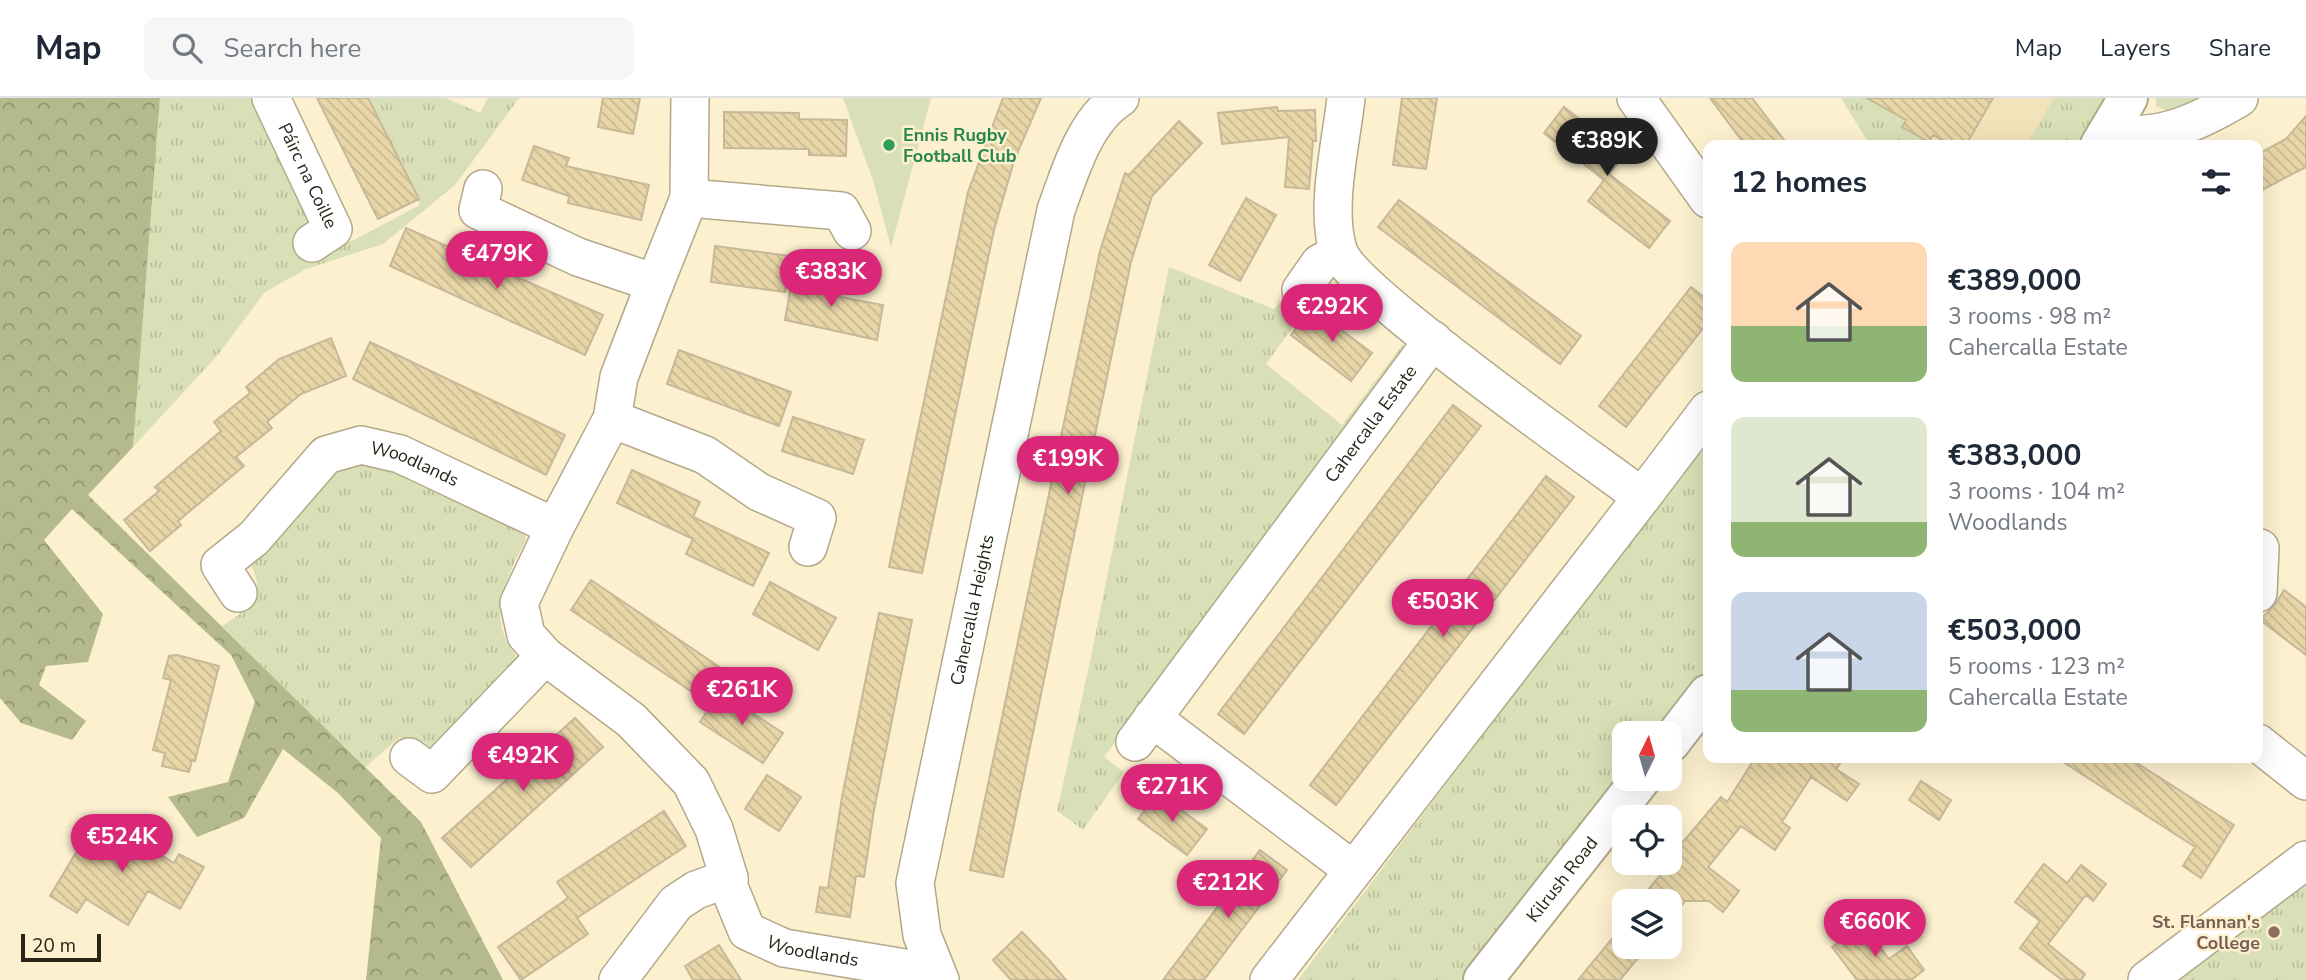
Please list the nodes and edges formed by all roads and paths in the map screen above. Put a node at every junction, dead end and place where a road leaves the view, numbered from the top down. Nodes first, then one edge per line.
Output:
1 (271, 98) edge
2 (691, 98) edge
3 (1120, 98) edge
4 (1346, 98) edge
5 (1636, 98) edge
6 (2128, 98) edge
7 (2239, 98) edge
8 (2104, 138) edge
9 (483, 189) dead end
10 (1703, 192) edge
11 (689, 198) junction
12 (852, 231) dead end
13 (312, 243) dead end
14 (1339, 253) junction
15 (654, 283) junction
16 (1301, 289) dead end
17 (1433, 340) junction
18 (1703, 417) edge
19 (612, 419) junction
20 (1642, 497) junction
21 (555, 527) junction
22 (808, 547) dead end
23 (238, 593) dead end
24 (545, 656) junction
25 (1703, 700) edge
26 (1682, 728) edge
27 (2263, 747) edge
28 (409, 757) dead end
29 (2306, 781) edge
30 (1632, 791) edge
31 (2306, 860) edge
32 (1353, 870) junction
33 (729, 878) junction
34 (937, 977) edge
35 (618, 980) edge
36 (1269, 980) edge
37 (1483, 980) edge
38 (2147, 980) edge

1 - 13 street, Páirc na Coille
2 - 11 street, Woodlands
3 - 34 street, Cahercalla Heights
4 - 14 street
5 - 10 street
6 - 8 main road
7 - 8 street
9 - 15 street
11 - 12 street
11 - 15 street, Woodlands
14 - 16 street
14 - 17 street
15 - 19 street, Woodlands
17 - 20 street
17 - 32 street, Cahercalla Estate
18 - 20 street
19 - 21 street, Woodlands
19 - 22 street
20 - 32 street
21 - 23 street, Woodlands
21 - 24 street, Woodlands
24 - 28 street
24 - 33 street, Woodlands
25 - 26 main road
27 - 29 street
30 - 37 main road, Kilrush Road
31 - 38 street
32 - 36 street
33 - 34 street, Woodlands
33 - 35 street

